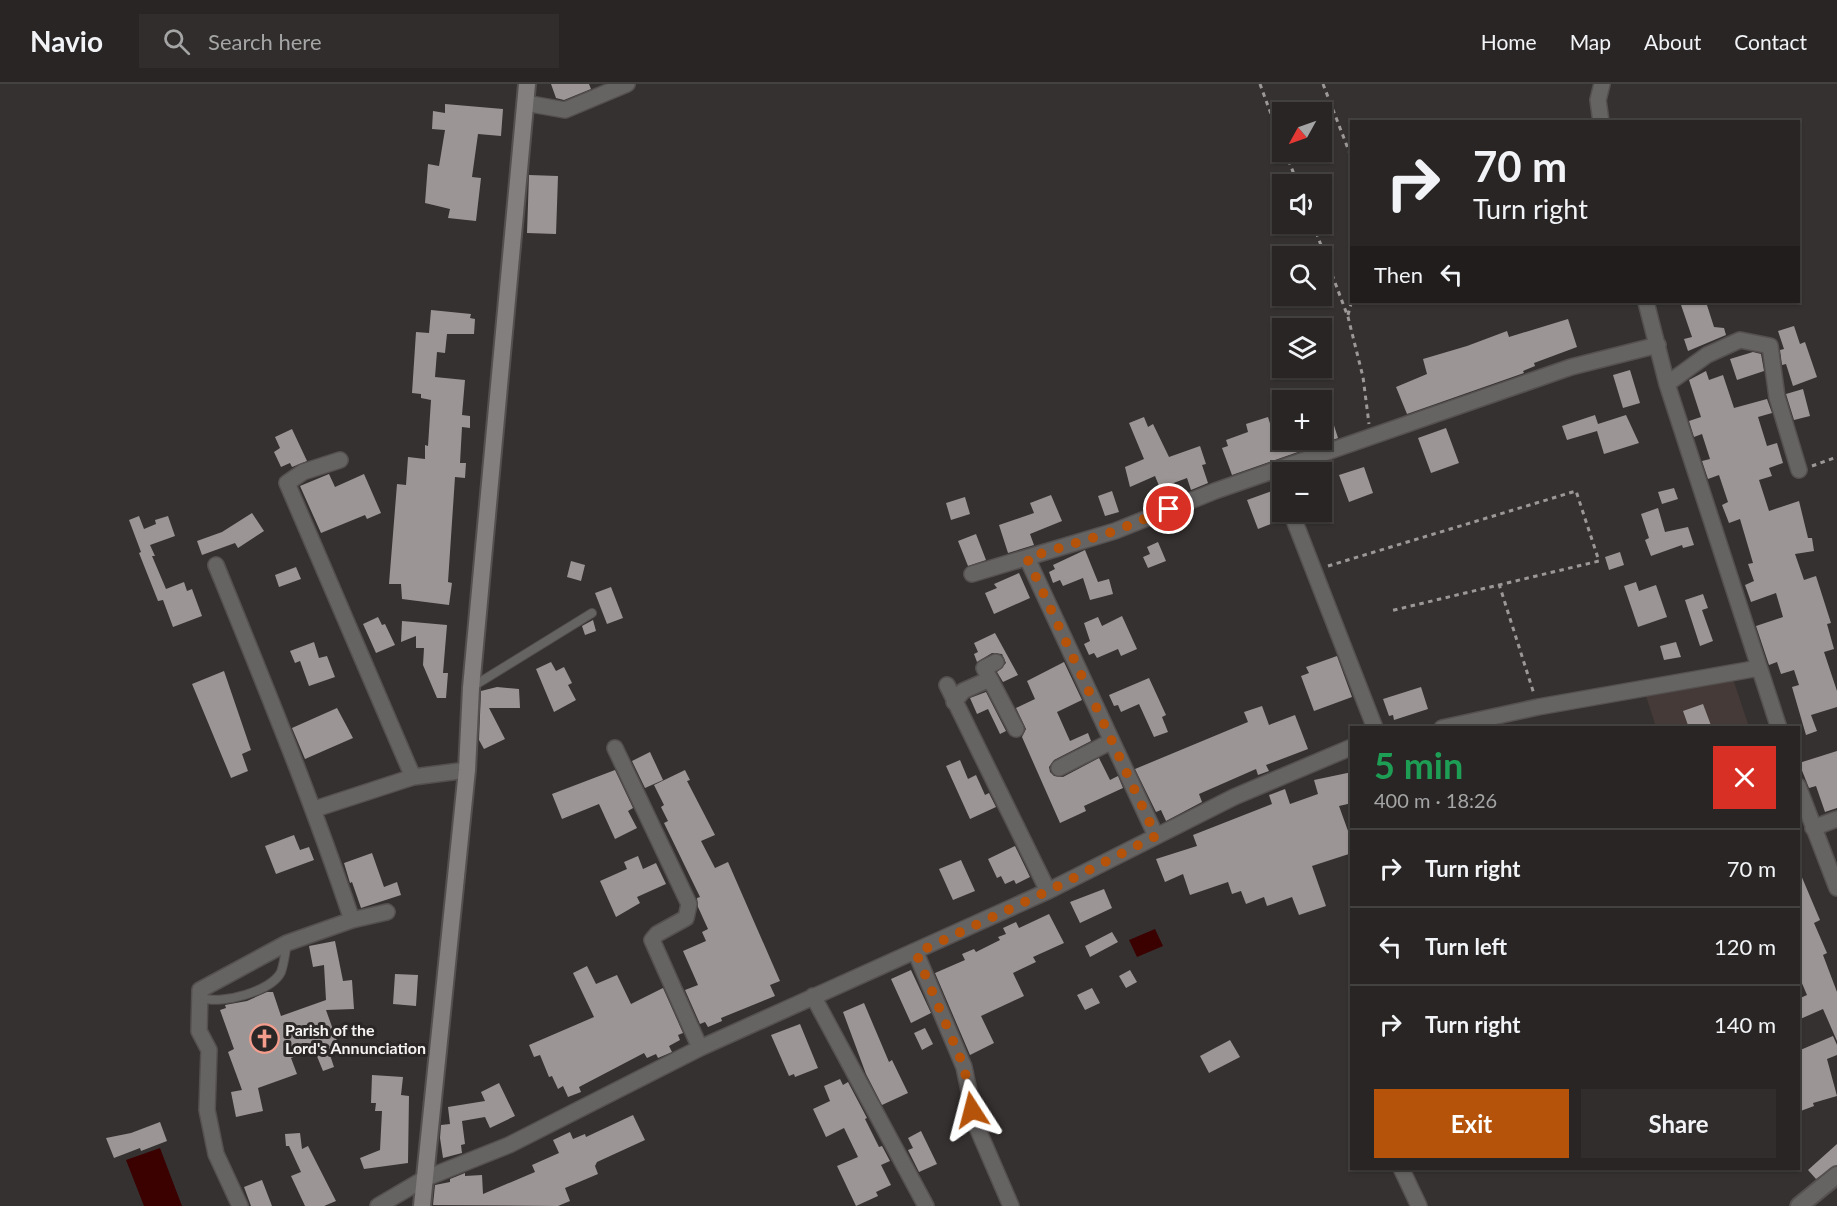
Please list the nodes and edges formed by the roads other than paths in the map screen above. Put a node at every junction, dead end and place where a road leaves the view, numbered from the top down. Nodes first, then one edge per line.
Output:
1 (527, 84) edge
2 (627, 84) edge
3 (1602, 84) edge
4 (525, 103) junction
5 (1601, 120) edge
6 (1647, 303) edge
7 (1658, 345) junction
8 (1667, 384) junction
9 (340, 460) dead end
10 (1299, 462) edge
11 (1799, 470) road end
12 (1272, 471) edge
13 (1295, 522) edge
14 (1027, 558) junction
15 (216, 565) dead end
16 (972, 574) dead end
17 (592, 613) dead end
18 (996, 662) dead end
19 (1759, 668) junction
20 (990, 679) junction
21 (947, 685) dead end
22 (471, 688) junction
23 (954, 702) junction
24 (1374, 726) edge
25 (1451, 726) edge
26 (1778, 726) edge
27 (1016, 729) dead end
28 (1112, 741) junction
29 (615, 748) dead end
30 (1350, 748) edge
31 (1059, 768) dead end
32 (467, 770) junction
33 (413, 777) junction
34 (1800, 792) edge
35 (315, 809) junction
36 (1837, 819) edge
37 (1813, 828) junction
38 (1156, 836) junction
39 (1837, 888) edge
40 (1048, 891) junction
41 (387, 912) dead end
42 (352, 920) junction
43 (287, 943) junction
44 (916, 953) junction
45 (200, 990) junction
46 (813, 996) junction
47 (700, 1048) junction
48 (1402, 1170) edge
49 (1837, 1175) edge
50 (424, 1179) junction
51 (240, 1206) edge
52 (378, 1206) edge
53 (422, 1206) edge
54 (926, 1206) edge
55 (1011, 1206) edge
56 (1419, 1206) edge
57 (1799, 1206) edge

1 - 4 main road
2 - 4 street
3 - 5 street
4 - 22 main road
6 - 7 street
7 - 8 street
7 - 10 street
8 - 11 street
8 - 19 street
9 - 33 street
12 - 14 street
13 - 24 street
14 - 16 street
14 - 28 street
15 - 35 street
17 - 22 lane
18 - 20 street
19 - 25 street
19 - 26 street
20 - 23 street
20 - 27 street
21 - 23 street
22 - 32 main road
23 - 40 street
28 - 31 street
28 - 38 street
29 - 47 street
30 - 38 street
32 - 33 street
32 - 50 main road
33 - 35 street
34 - 37 street
35 - 42 street
36 - 37 street
37 - 39 street
38 - 40 street
40 - 44 street
41 - 42 street
42 - 43 street
43 - 45 street
43 - 45 lane
44 - 46 street
44 - 55 street
45 - 51 street
46 - 47 street
46 - 54 street
47 - 50 street
48 - 56 street
49 - 57 street
50 - 52 street
50 - 53 main road

